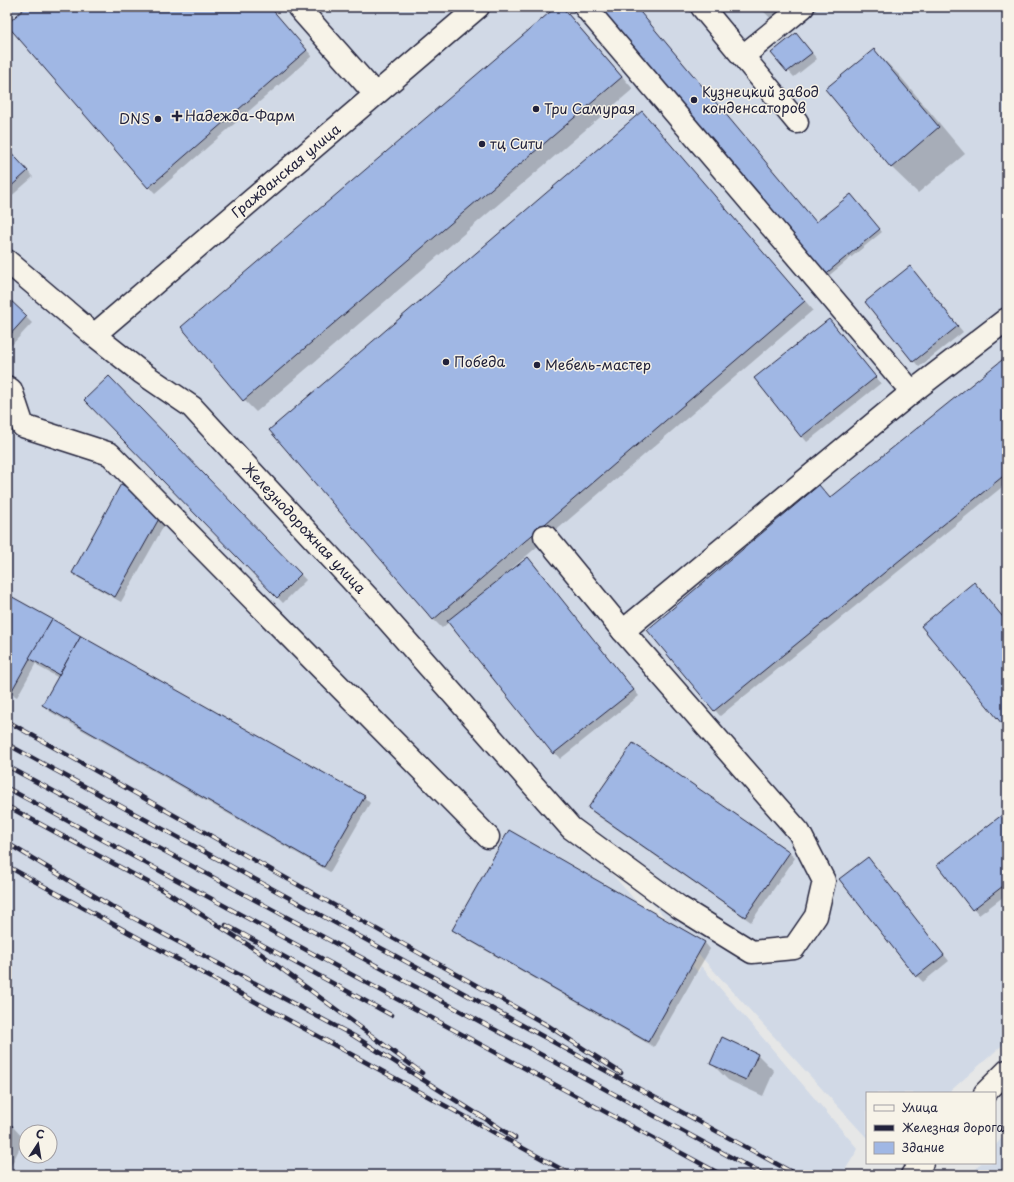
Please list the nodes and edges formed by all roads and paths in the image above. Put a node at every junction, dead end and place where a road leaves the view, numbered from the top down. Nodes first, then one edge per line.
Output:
1 (298, 7) edge
2 (478, 7) edge
3 (585, 7) edge
4 (702, 7) edge
5 (803, 7) edge
6 (743, 56) junction
7 (375, 94) junction
8 (797, 122) dead end
9 (7, 261) edge
10 (1007, 320) edge
11 (94, 335) junction
12 (7, 387) edge
13 (912, 392) junction
14 (545, 536) dead end
15 (623, 631) junction
16 (488, 837) dead end
17 (1007, 1071) edge
18 (986, 1092) edge
19 (921, 1164) edge
20 (912, 1175) edge

1 - 7 street
2 - 7 street, Гражданская улица
3 - 13 street
4 - 6 street
5 - 6 street
6 - 8 street
7 - 11 street, Гражданская улица
9 - 11 street, Железнодорожная улица
10 - 13 street
11 - 15 street, Железнодорожная улица
12 - 16 street
13 - 15 street
14 - 15 street
17 - 18 street
19 - 20 street

